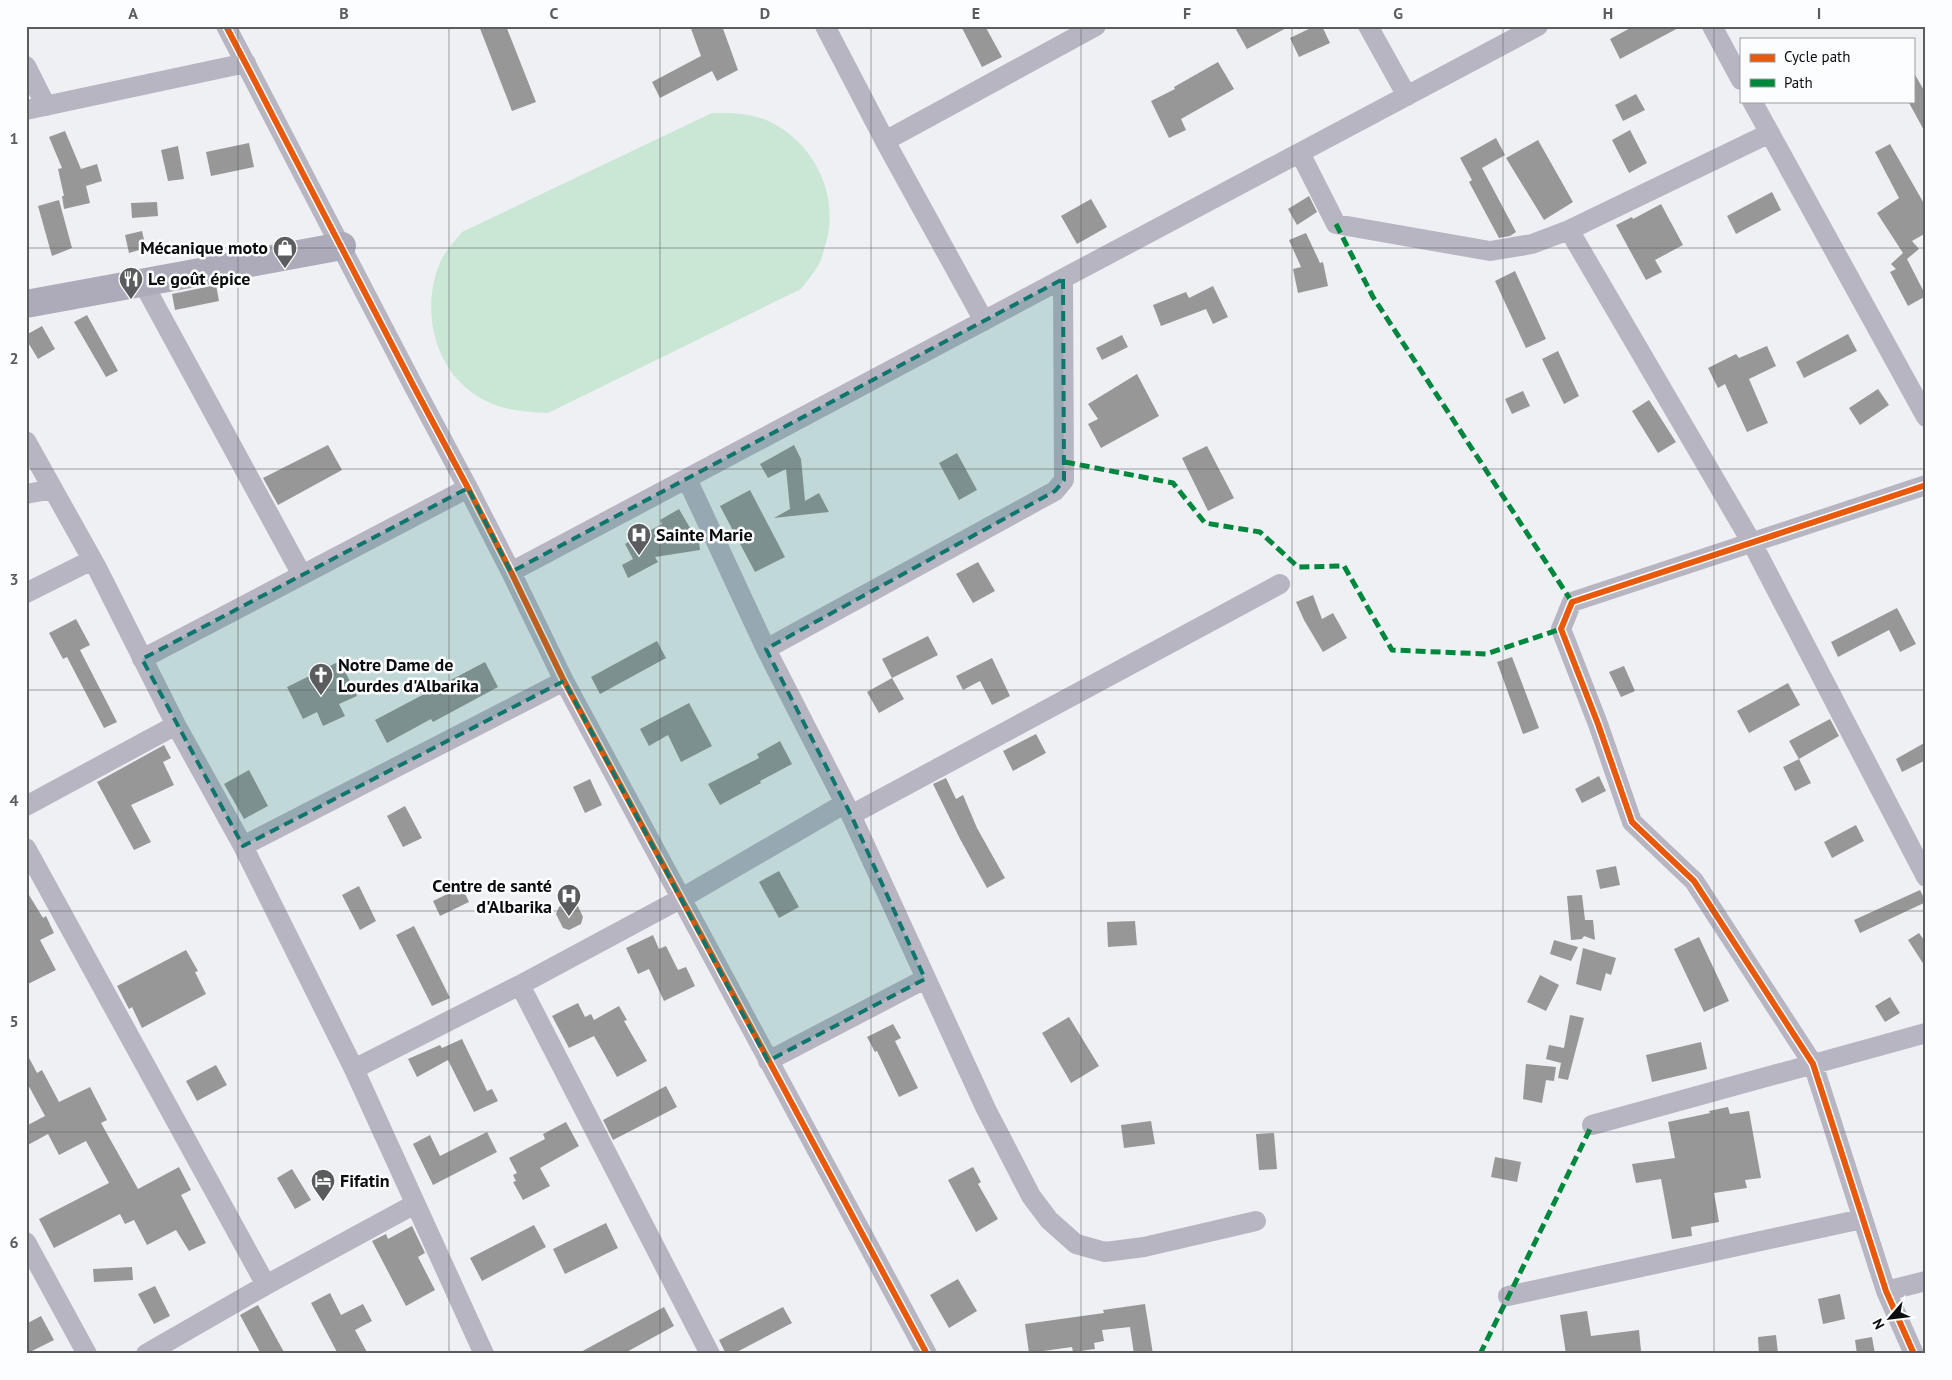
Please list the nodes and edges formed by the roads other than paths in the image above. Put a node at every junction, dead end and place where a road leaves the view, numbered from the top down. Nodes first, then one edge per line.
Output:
1 (226, 26) edge
2 (825, 26) edge
3 (1096, 26) edge
4 (1368, 26) edge
5 (1538, 26) edge
6 (1712, 26) edge
7 (246, 64) junction
8 (26, 66) edge
9 (1740, 78) edge
10 (1407, 96) junction
11 (1753, 102) edge
12 (46, 106) junction
13 (26, 110) edge
14 (1770, 133) junction
15 (885, 141) junction
16 (1300, 153) junction
17 (1569, 230) junction
18 (342, 246) junction
19 (1063, 279) junction
20 (143, 283) junction
21 (26, 304) edge
22 (984, 321) junction
23 (1926, 417) edge
24 (26, 441) edge
25 (686, 479) junction
26 (1926, 485) edge
27 (468, 488) junction
28 (53, 489) junction
29 (26, 494) edge
30 (1752, 543) junction
31 (92, 560) junction
32 (511, 572) junction
33 (302, 575) junction
34 (1280, 584) dead end
35 (26, 593) edge
36 (766, 649) junction
37 (142, 659) junction
38 (564, 681) junction
39 (176, 724) junction
40 (26, 806) edge
41 (847, 809) junction
42 (243, 846) junction
43 (26, 848) edge
44 (1926, 877) edge
45 (682, 898) junction
46 (925, 979) junction
47 (520, 985) junction
48 (1926, 1033) edge
49 (768, 1061) junction
50 (1813, 1064) junction
51 (354, 1069) junction
52 (1592, 1125) dead end
53 (415, 1204) junction
54 (1862, 1219) junction
55 (1256, 1221) dead end
56 (26, 1242) edge
57 (1926, 1281) edge
58 (266, 1285) junction
59 (1886, 1291) junction
60 (1508, 1296) dead end
61 (86, 1354) edge
62 (146, 1354) edge
63 (484, 1354) edge
64 (710, 1354) edge
65 (927, 1354) edge
66 (1914, 1354) edge

1 - 7 street
2 - 15 street
3 - 15 street
4 - 10 street
5 - 10 street
6 - 9 street
7 - 12 street
7 - 18 street
8 - 12 street
10 - 16 street
11 - 14 street
12 - 13 street
14 - 17 street
14 - 23 street
15 - 22 street
16 - 17 street
16 - 19 street
17 - 30 street
18 - 20 street
18 - 27 street
19 - 22 street
19 - 36 street
20 - 21 street
20 - 33 street
22 - 25 street
24 - 28 street
25 - 32 street
25 - 36 street
26 - 30 street
27 - 32 street
27 - 33 street
28 - 29 street
28 - 31 street
30 - 44 street
30 - 50 street
31 - 35 street
31 - 37 street
32 - 38 street
33 - 37 street
34 - 41 street
36 - 41 street
37 - 39 street
38 - 42 street
38 - 45 street
39 - 40 street
39 - 42 street
41 - 45 street
41 - 46 street
42 - 51 street
43 - 58 street
45 - 47 street
45 - 49 street
46 - 49 street
46 - 55 street
47 - 51 street
47 - 64 street
48 - 50 street
49 - 65 street
50 - 52 street
50 - 54 street
51 - 53 street
53 - 58 street
53 - 63 street
54 - 59 street
54 - 60 street
56 - 61 street
57 - 59 street
58 - 62 street
59 - 66 street

